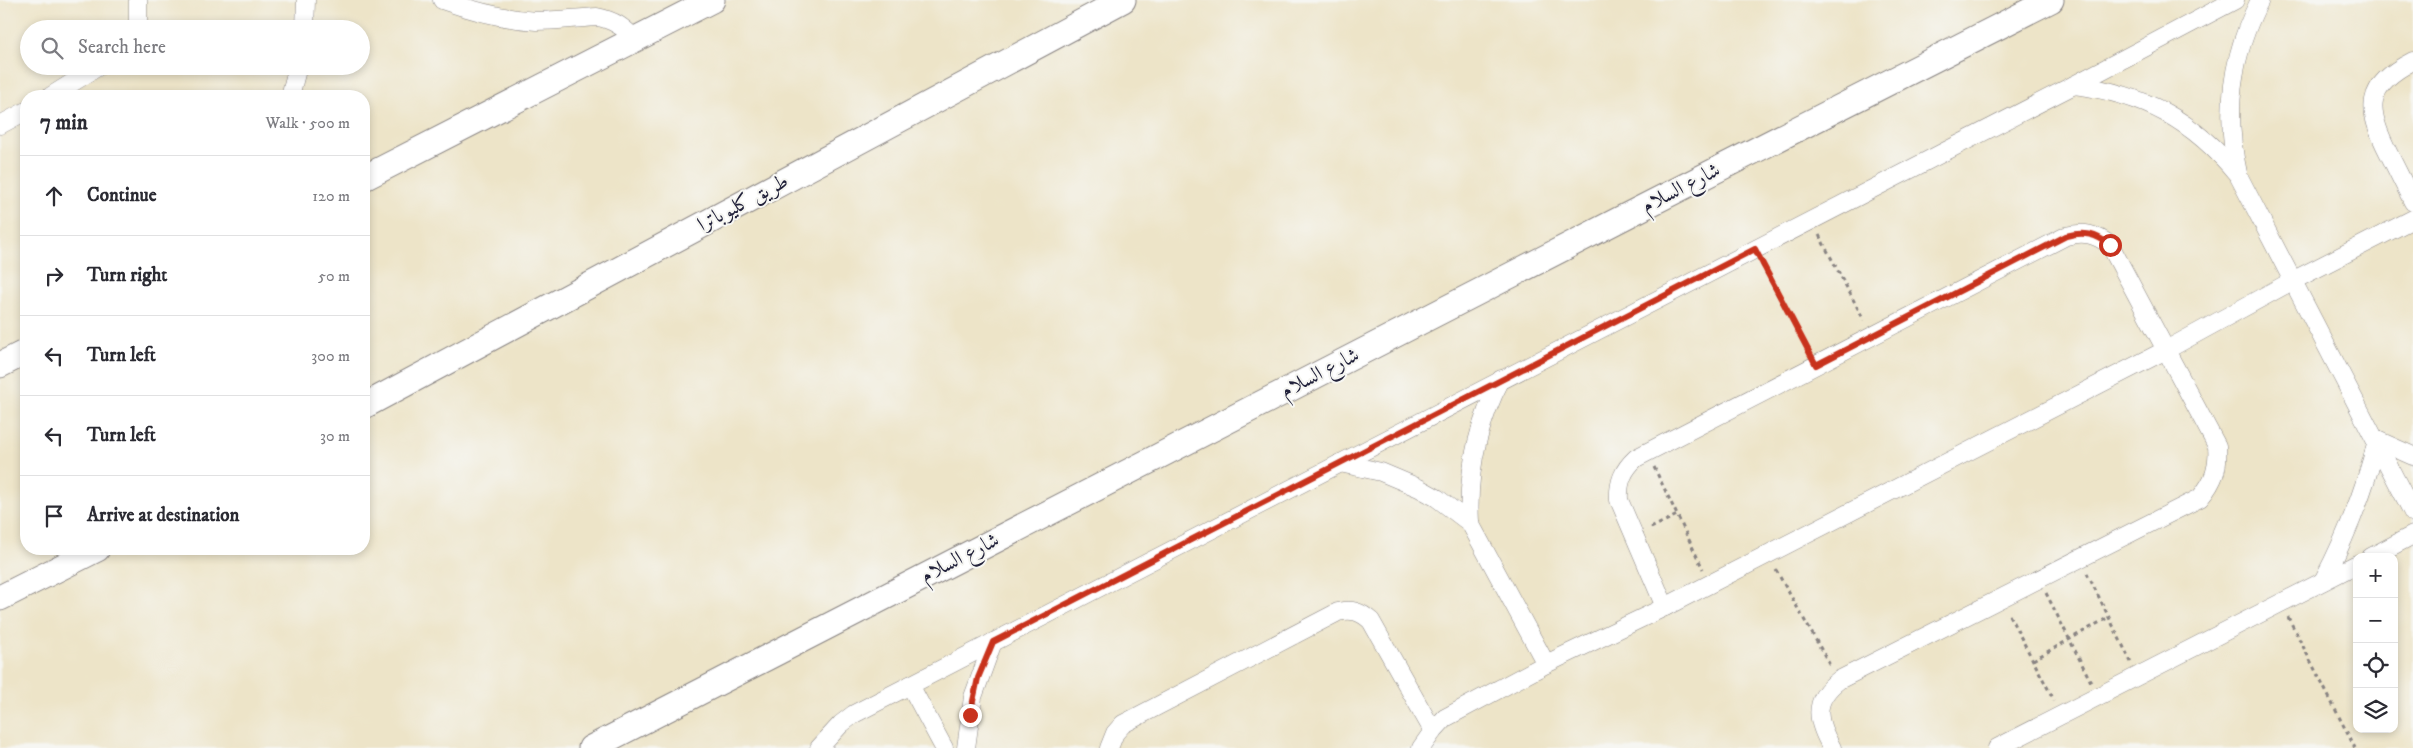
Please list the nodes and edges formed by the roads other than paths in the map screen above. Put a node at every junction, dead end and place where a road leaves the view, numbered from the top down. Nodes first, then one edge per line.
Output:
1 (138, 0) edge
2 (306, 0) edge
3 (442, 0) edge
4 (712, 0) edge
5 (2051, 0) edge
6 (2235, 0) edge
7 (2260, 0) edge
8 (1110, 4) edge
9 (137, 20) edge
10 (305, 20) edge
11 (635, 39) junction
12 (2413, 61) edge
13 (85, 75) edge
14 (296, 75) edge
15 (2074, 85) junction
16 (61, 90) edge
17 (292, 90) edge
18 (20, 114) edge
19 (0, 124) edge
20 (370, 175) edge
21 (2238, 176) junction
22 (2413, 202) edge
23 (2413, 219) edge
24 (2294, 280) junction
25 (2166, 350) junction
26 (20, 355) edge
27 (0, 365) edge
28 (1501, 379) junction
29 (370, 403) edge
30 (2377, 440) junction
31 (2413, 456) edge
32 (1340, 463) junction
33 (2413, 513) edge
34 (1470, 523) junction
35 (2413, 535) edge
36 (2379, 553) edge
37 (85, 555) edge
38 (2353, 566) edge
39 (2323, 581) junction
40 (0, 598) edge
41 (1665, 606) junction
42 (993, 642) junction
43 (1546, 664) junction
44 (910, 685) junction
45 (1433, 730) junction
46 (591, 748) edge
47 (819, 748) edge
48 (944, 748) edge
49 (966, 748) edge
50 (1109, 748) edge
51 (1421, 748) edge
52 (1832, 748) edge
53 (1997, 748) edge

1 - 9 street
2 - 10 street
3 - 11 street
4 - 11 main road
5 - 46 main road, شارع السلام
6 - 15 street
7 - 21 street
8 - 29 main road, طريق كليوباترا
11 - 20 main road
12 - 22 street
13 - 16 street
14 - 17 street
15 - 21 street
15 - 28 street
18 - 19 street
21 - 24 street
23 - 24 street
24 - 25 street
24 - 30 street
25 - 41 street
25 - 41 street
25 - 52 street
26 - 27 main road
28 - 32 street
28 - 34 street
30 - 31 street
30 - 33 street
30 - 39 street
32 - 34 street
32 - 42 street
34 - 43 street
35 - 36 street
37 - 40 main road
38 - 39 street
39 - 53 street
41 - 43 street
42 - 44 street
42 - 49 street
43 - 45 street
44 - 47 street
44 - 48 street
45 - 50 street
45 - 51 street

